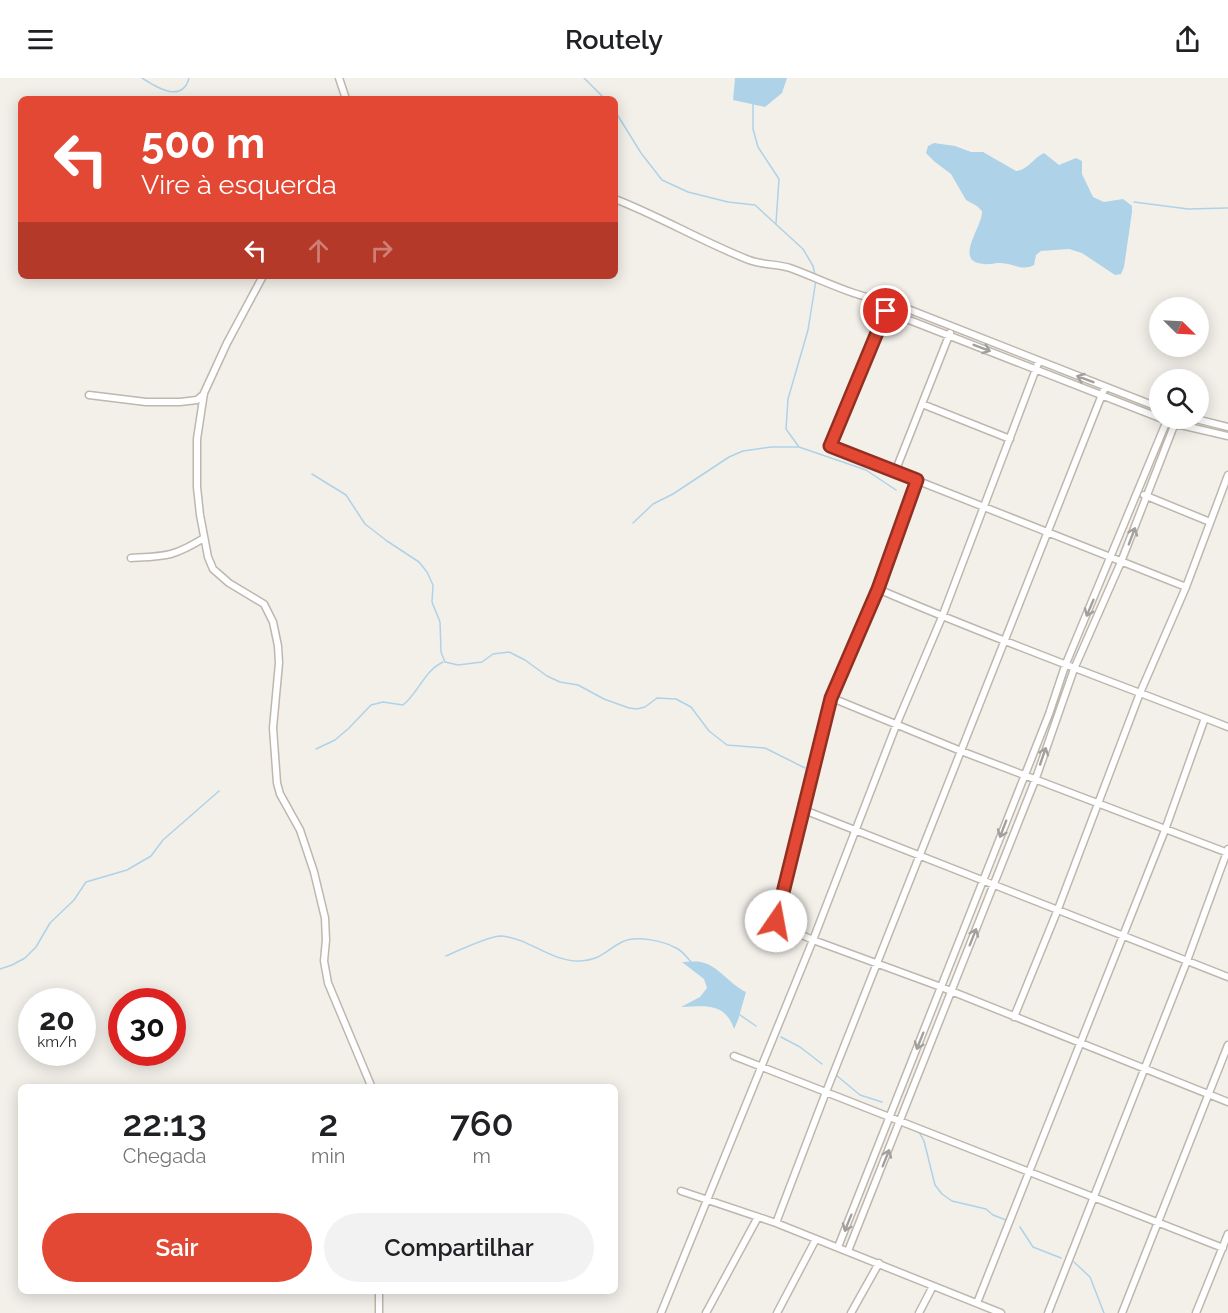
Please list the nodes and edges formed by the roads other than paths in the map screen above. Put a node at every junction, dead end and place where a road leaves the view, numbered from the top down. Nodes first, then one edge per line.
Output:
1 (339, 78) edge
2 (345, 96) edge
3 (618, 200) edge
4 (261, 279) edge
5 (872, 299) junction
6 (890, 302) junction
7 (886, 311) junction
8 (952, 327) junction
9 (949, 335) junction
10 (1039, 361) junction
11 (1036, 369) junction
12 (1105, 387) junction
13 (204, 393) junction
14 (89, 395) dead end
15 (1101, 396) junction
16 (922, 404) junction
17 (1149, 404) edge
18 (1149, 414) edge
19 (1209, 422) edge
20 (1228, 427) edge
21 (1160, 429) edge
22 (1173, 429) edge
23 (1204, 429) edge
24 (1228, 436) edge
25 (1010, 439) junction
26 (895, 472) junction
27 (1228, 475) edge
28 (917, 480) junction
29 (1138, 493) junction
30 (1147, 496) junction
31 (983, 506) junction
32 (1210, 522) junction
33 (1047, 532) junction
34 (204, 538) junction
35 (131, 558) dead end
36 (1111, 558) junction
37 (1121, 562) junction
38 (1186, 587) junction
39 (878, 589) junction
40 (942, 617) junction
41 (1004, 641) junction
42 (1065, 666) junction
43 (1074, 669) junction
44 (1140, 693) junction
45 (831, 698) junction
46 (1205, 718) junction
47 (897, 723) junction
48 (1228, 727) edge
49 (961, 751) junction
50 (1025, 774) junction
51 (1036, 778) junction
52 (1098, 804) junction
53 (804, 810) junction
54 (855, 830) junction
55 (1165, 830) junction
56 (1228, 852) edge
57 (920, 856) junction
58 (983, 880) junction
59 (994, 884) junction
60 (1058, 909) junction
61 (1122, 936) junction
62 (813, 940) junction
63 (1187, 961) junction
64 (877, 963) junction
65 (1228, 977) edge
66 (941, 987) junction
67 (951, 992) junction
68 (1014, 1017) junction
69 (1079, 1043) junction
70 (1228, 1046) edge
71 (734, 1056) dead end
72 (762, 1066) junction
73 (1144, 1068) junction
74 (370, 1084) edge
75 (826, 1092) junction
76 (1208, 1095) junction
77 (1228, 1102) edge
78 (890, 1117) junction
79 (901, 1121) junction
80 (1029, 1172) junction
81 (681, 1191) dead end
82 (1093, 1198) junction
83 (706, 1199) junction
84 (758, 1217) junction
85 (1158, 1222) junction
86 (776, 1223) junction
87 (1228, 1234) edge
88 (816, 1239) junction
89 (838, 1247) junction
90 (1223, 1248) junction
91 (848, 1251) junction
92 (879, 1263) junction
93 (933, 1286) junction
94 (379, 1294) edge
95 (977, 1303) junction
96 (987, 1310) edge
97 (379, 1313) edge
98 (661, 1313) edge
99 (706, 1313) edge
100 (777, 1313) edge
101 (851, 1313) edge
102 (919, 1313) edge
103 (1001, 1313) edge
104 (1048, 1313) edge
105 (1122, 1313) edge
106 (1196, 1313) edge

1 - 2 street
3 - 5 street
4 - 13 street
5 - 6 street
5 - 7 street
6 - 7 street
6 - 8 street
7 - 9 street
7 - 26 street
8 - 9 street
8 - 10 street
9 -> 11 street
9 - 16 street
10 - 11 street
12 -> 10 street
11 - 15 street
11 - 25 street
12 - 15 street
12 - 17 street
13 - 14 street
13 - 34 street
15 - 18 street
15 - 33 street
16 - 25 street
16 - 26 street
19 - 20 street
21 - 29 street
22 - 30 street
23 - 24 street
25 - 31 street
26 - 28 street
27 - 32 street
28 - 31 street
28 - 39 street
29 - 30 street
29 - 36 street
30 - 32 street
37 -> 30 street
31 - 33 street
31 - 40 street
32 - 38 street
33 - 36 street
33 - 41 street
34 - 35 street
34 - 74 street
36 - 37 street
36 -> 42 street
37 - 38 street
37 - 43 street
38 - 44 street
39 - 40 street
39 - 45 street
40 - 41 street
40 - 47 street
41 - 42 street
41 - 49 street
42 - 43 street
42 - 50 street
43 - 44 street
51 -> 43 street
44 - 46 street
44 - 52 street
45 - 47 street
45 - 53 street
46 - 48 street
46 - 55 street
47 - 49 street
47 - 54 street
49 - 50 street
49 - 57 street
50 - 51 street
50 -> 58 street
51 - 52 street
51 - 59 street
52 - 55 street
52 - 60 street
53 - 54 street
53 - 62 street
54 - 57 street
54 - 62 street
55 - 56 street
55 - 61 street
56 - 63 street
57 - 58 street
57 - 64 street
58 - 59 street
58 - 66 street
59 - 60 street
67 -> 59 street
60 - 61 street
60 - 68 street
61 - 63 street
61 - 69 street
62 - 64 street
62 - 72 street
63 - 65 street
63 - 73 street
64 - 66 street
64 - 75 street
66 - 67 street
66 -> 78 street
67 - 68 street
67 - 79 street
68 - 69 street
69 - 73 street
69 - 80 street
70 - 76 street
71 - 72 street
72 - 75 street
72 - 83 street
73 - 76 street
73 - 82 street
75 - 78 street
75 - 86 street
76 - 77 street
76 - 85 street
78 - 79 street
78 -> 89 street
79 - 80 street
91 -> 79 street
80 - 82 street
80 - 95 street
81 - 83 street
82 - 85 street
82 - 104 street
83 - 84 street
83 - 98 street
84 - 86 street
84 - 99 street
85 - 90 street
85 - 105 street
86 - 88 street
87 - 90 street
88 - 89 street
88 - 100 street
89 - 91 street
90 - 106 street
91 - 92 street
92 - 93 street
92 - 101 street
93 - 95 street
93 - 102 street
94 - 97 street
95 - 96 street
96 - 103 street

